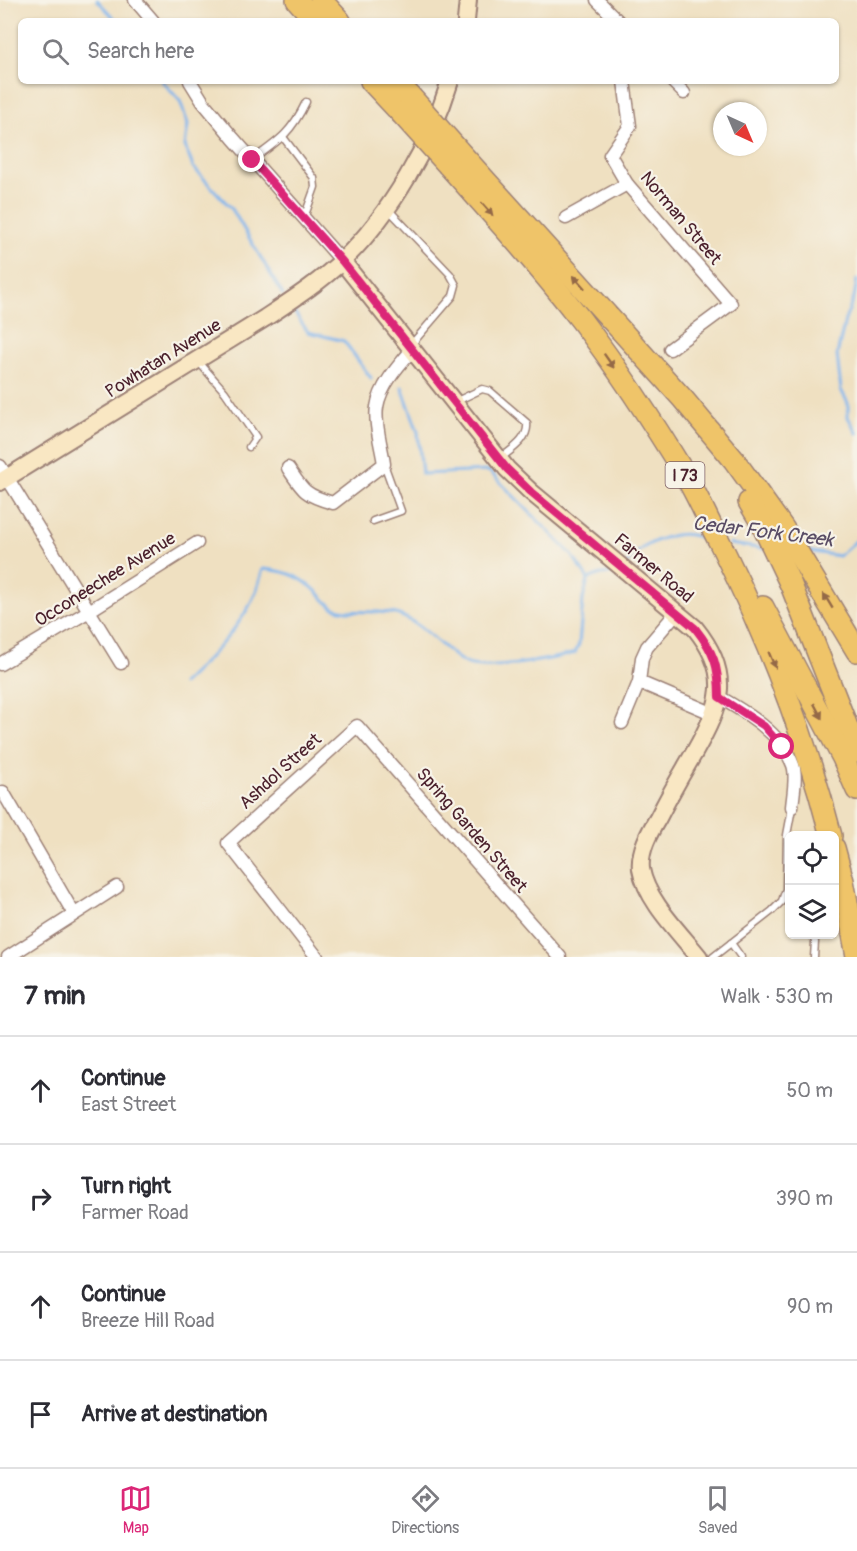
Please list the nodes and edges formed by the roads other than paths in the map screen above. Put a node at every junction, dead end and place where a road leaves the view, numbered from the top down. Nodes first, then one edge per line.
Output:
1 (135, 0) edge
2 (297, 0) edge
3 (321, 0) edge
4 (468, 0) edge
5 (597, 0) edge
6 (150, 18) edge
7 (313, 18) edge
8 (337, 18) edge
9 (466, 18) edge
10 (615, 18) edge
11 (192, 84) edge
12 (377, 84) edge
13 (449, 84) edge
14 (624, 84) edge
15 (675, 84) edge
16 (684, 93) dead end
17 (402, 97) edge
18 (306, 102) dead end
19 (283, 137) junction
20 (452, 157) junction
21 (252, 160) junction
22 (627, 184) junction
23 (386, 207) junction
24 (566, 218) dead end
25 (304, 219) junction
26 (342, 261) junction
27 (411, 348) junction
28 (670, 349) dead end
29 (197, 360) junction
30 (683, 399) junction
31 (454, 403) junction
32 (249, 447) dead end
33 (499, 460) junction
34 (384, 465) junction
35 (288, 468) dead end
36 (2, 475) edge
37 (686, 477) junction
38 (373, 521) dead end
39 (197, 543) dead end
40 (89, 611) junction
41 (677, 612) junction
42 (857, 651) edge
43 (121, 663) dead end
44 (0, 664) edge
45 (639, 682) junction
46 (719, 697) junction
47 (714, 714) junction
48 (622, 723) dead end
49 (357, 726) joint
50 (857, 752) edge
51 (857, 790) edge
52 (3, 792) dead end
53 (792, 807) joint
54 (830, 831) edge
55 (839, 866) edge
56 (117, 888) dead end
57 (782, 901) junction
58 (785, 903) edge
59 (74, 914) junction
60 (814, 939) edge
61 (731, 943) junction
62 (857, 956) edge
63 (8, 957) edge
64 (316, 957) edge
65 (560, 957) edge
66 (699, 957) edge
67 (713, 957) edge
68 (741, 957) edge
69 (814, 957) edge

1 - 6 street
2 - 7 highway
3 - 8 highway
4 - 9 street
5 - 10 street
11 - 21 street
12 - 17 highway, I 73
13 - 23 street, Powhatan Avenue
14 - 22 street, Norman Street
15 - 16 street
17 - 20 highway, I 73, bridge
18 - 19 lane
19 - 21 lane
19 - 25 lane
30 -> 20 highway, I 73
20 -> 37 highway, I 73
21 - 25 street
22 - 24 street
22 - 28 street, Norman Street
23 - 26 street, Powhatan Avenue
23 - 27 lane
25 - 26 street
26 - 27 street, Farmer Road
26 - 29 street, Powhatan Avenue
27 - 31 street, Farmer Road
27 - 34 street
29 - 32 lane
29 - 36 street, Powhatan Avenue
42 -> 30 highway, I 73
30 - 50 highway
31 - 33 street, Farmer Road
31 - 33 lane
33 - 41 street, Farmer Road
34 - 35 street
34 - 38 lane
36 - 40 street
37 -> 51 highway
37 -> 54 highway, I 73
39 - 40 street, Occoneechee Avenue
40 - 43 street
40 - 44 street, Occoneechee Avenue
41 - 45 street
41 - 46 street, Farmer Road
45 - 47 street
45 - 48 street
46 - 47 street, Farmer Road
46 - 53 street
47 - 66 street, Farmer Road
49 - 64 street, Ashdol Street
49 - 65 street, Spring Garden Street
52 - 59 street
53 - 57 lane
55 - 62 highway
56 - 59 street
57 - 58 lane
57 - 61 lane
59 - 63 street
60 - 69 lane
61 - 67 lane
61 - 68 lane

